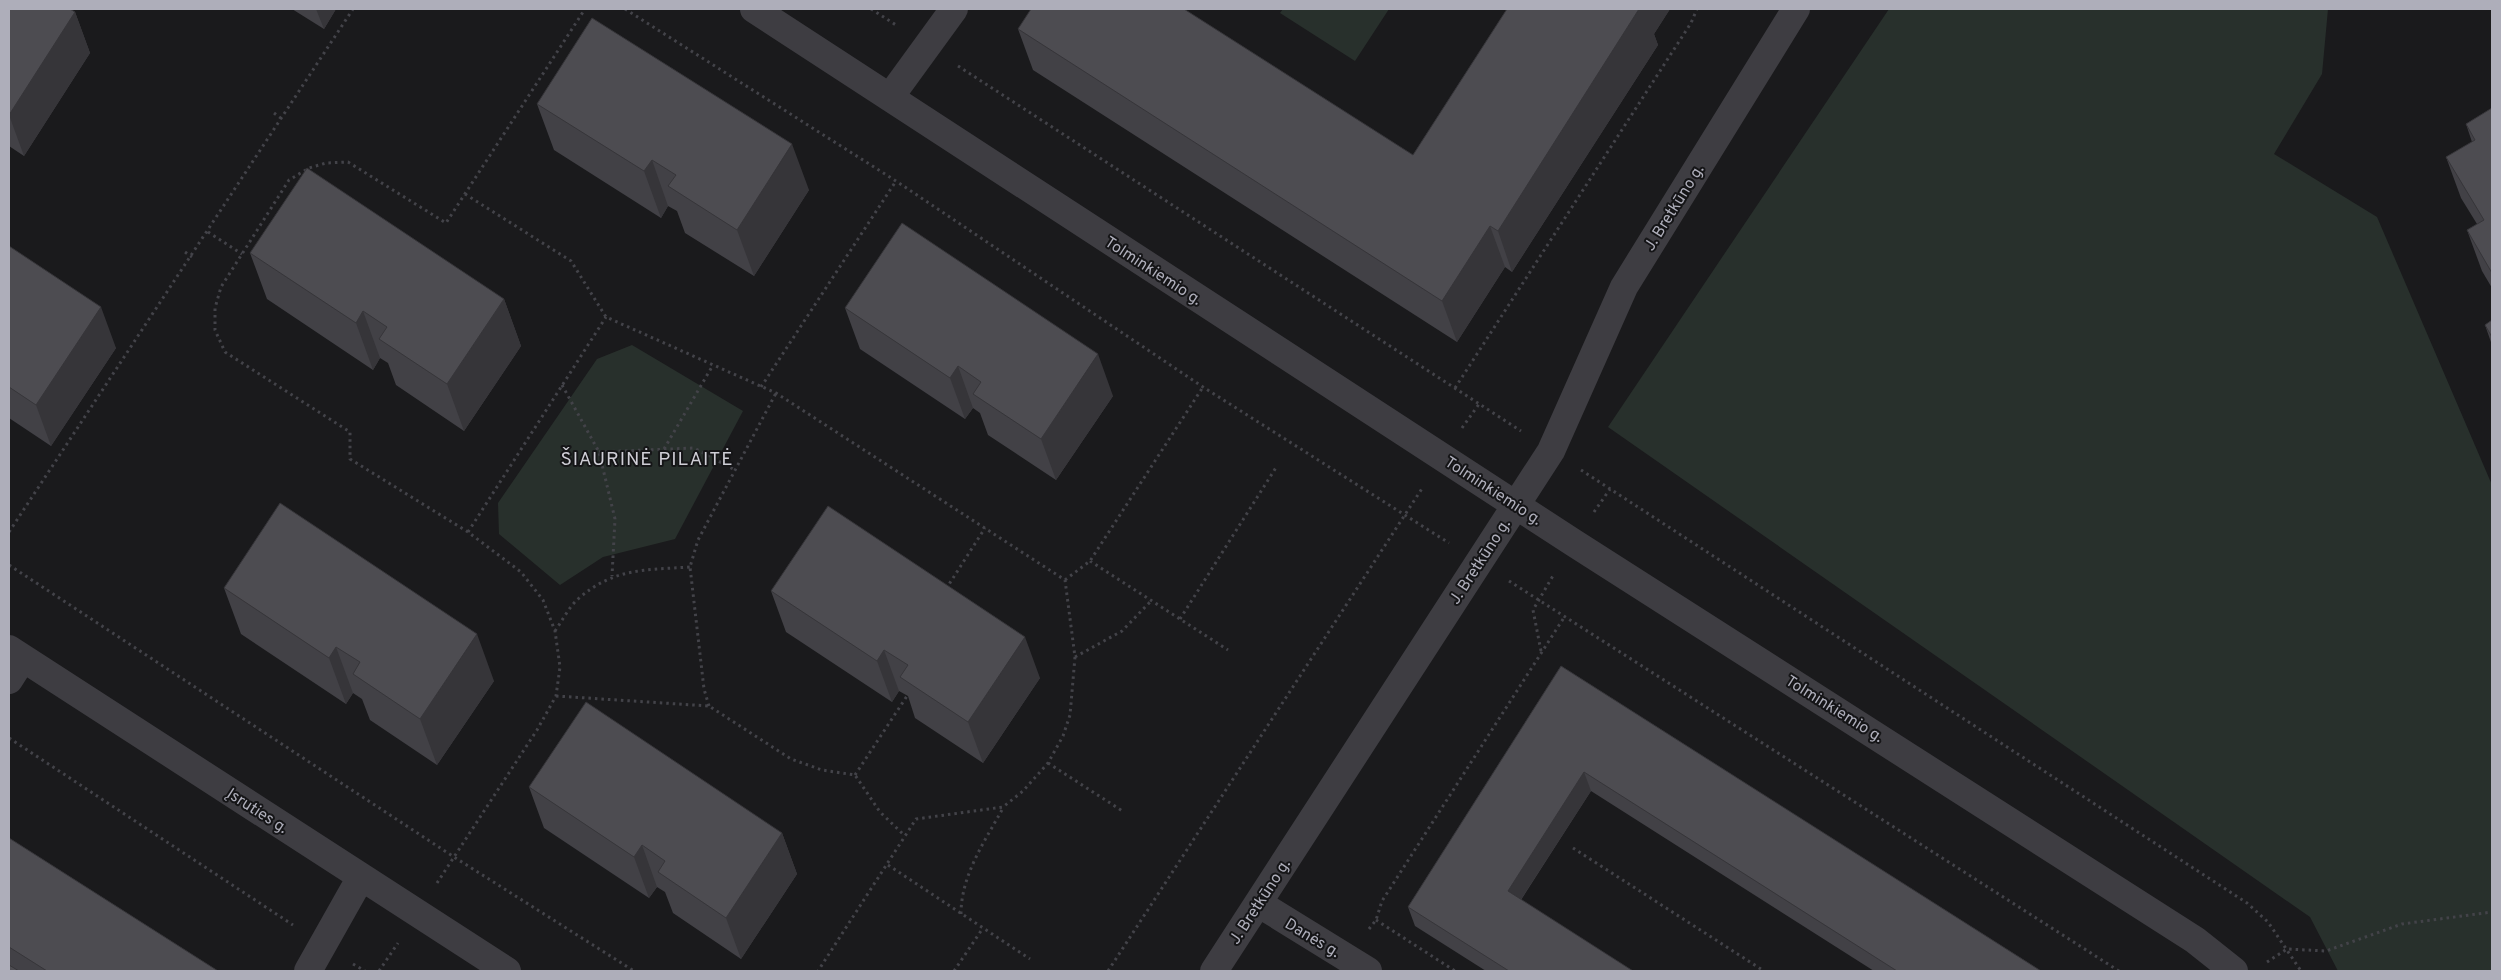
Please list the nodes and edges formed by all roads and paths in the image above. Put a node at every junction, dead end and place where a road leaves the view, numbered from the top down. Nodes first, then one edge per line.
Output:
1 (353, 9) edge
2 (585, 9) edge
3 (625, 9) edge
4 (754, 9) edge
5 (871, 9) edge
6 (954, 9) edge
7 (1697, 9) edge
8 (1796, 9) edge
9 (926, 45) junction
10 (890, 97) junction
11 (274, 113) dead end
12 (282, 119) junction
13 (896, 181) junction
14 (401, 188) dead end
15 (397, 193) junction
16 (465, 194) junction
17 (208, 232) junction
18 (185, 252) dead end
19 (242, 254) junction
20 (192, 257) junction
21 (606, 317) junction
22 (713, 365) junction
23 (562, 385) junction
24 (761, 386) junction
25 (1203, 387) junction
26 (1455, 388) junction
27 (776, 394) junction
28 (1478, 404) junction
29 (663, 450) junction
30 (1551, 450) junction
31 (599, 452) junction
32 (1442, 457) junction
33 (1277, 466) dead end
34 (735, 470) junction
35 (1516, 505) junction
36 (1405, 515) junction
37 (985, 528) junction
38 (9, 532) edge
39 (468, 532) junction
40 (1090, 561) junction
41 (1479, 562) junction
42 (9, 564) edge
43 (690, 567) junction
44 (612, 576) junction
45 (1065, 580) junction
46 (944, 592) edge
47 (1151, 600) junction
48 (1565, 616) junction
49 (1180, 619) junction
50 (555, 631) junction
51 (1228, 650) dead end
52 (1075, 658) junction
53 (14, 662) edge
54 (556, 696) junction
55 (907, 696) edge
56 (710, 706) junction
57 (9, 738) edge
58 (1048, 763) junction
59 (855, 775) junction
60 (1004, 807) junction
61 (1124, 812) dead end
62 (905, 836) junction
63 (1573, 848) dead end
64 (454, 856) junction
65 (888, 866) junction
66 (361, 877) junction
67 (1258, 903) junction
68 (2492, 912) edge
69 (417, 913) junction
70 (961, 914) junction
71 (983, 928) junction
72 (323, 945) junction
73 (2287, 949) junction
74 (1030, 958) dead end
75 (308, 971) edge
76 (365, 971) edge
77 (507, 971) edge
78 (634, 971) edge
79 (818, 971) edge
80 (954, 971) edge
81 (1108, 971) edge
82 (1214, 971) edge
83 (1368, 971) edge
84 (1455, 971) edge
85 (1764, 971) edge
86 (2119, 971) edge
87 (2234, 971) edge
88 (2300, 971) edge

1 - 12 path
2 - 16 path
3 - 13 path
4 - 10 street, Tolminkiemio g.
5 - 9 path
6 - 9 street
7 - 26 path
8 - 30 street, J. Bretkūno g.
9 - 10 street
9 - 26 path
10 - 32 street, Tolminkiemio g.
11 - 12 path
12 - 17 path
13 - 24 path
13 - 25 path
14 - 15 path
15 - 16 path
15 - 19 path
16 - 21 path
17 - 19 path
17 - 20 path
18 - 20 path
19 - 39 path
20 - 38 path
21 - 22 path
21 - 23 path
22 - 24 path
22 - 29 path
23 - 31 path
23 - 39 path
24 - 27 path
25 - 36 path
25 - 40 path
26 - 28 path
27 - 34 path
27 - 37 path
28 - 30 path
28 - 32 path
29 - 31 path
29 - 34 path
30 - 35 street, J. Bretkūno g.
30 - 73 path
31 - 44 path
32 - 35 street, Tolminkiemio g.
32 - 36 path
33 - 49 path
34 - 43 path
35 - 41 street, J. Bretkūno g.
35 - 87 street, Tolminkiemio g.
36 - 41 path
36 - 81 path
37 - 45 path
37 - 46 path
39 - 50 path
40 - 45 path
40 - 47 path
41 - 48 path
41 - 67 street, J. Bretkūno g.
42 - 64 path
43 - 44 path
43 - 56 path
44 - 50 path
45 - 52 path
47 - 49 path
47 - 52 path
48 - 84 path
48 - 86 path
49 - 51 path
50 - 54 path
52 - 58 path
53 - 66 street, Įsruties g.
54 - 56 path
54 - 64 path
55 - 59 path
56 - 59 path
57 - 72 path
58 - 60 path
58 - 61 path
59 - 62 path
60 - 62 path
60 - 70 path
62 - 65 path
63 - 85 path
64 - 69 path
64 - 78 path
65 - 70 path
65 - 79 path
66 - 69 street, Įsruties g.
66 - 72 street
67 - 82 street, J. Bretkūno g.
67 - 83 street, Danės g.
68 - 73 path
69 - 77 street, Įsruties g.
70 - 71 path
71 - 74 path
71 - 80 path
72 - 75 street
72 - 76 path
73 - 88 path

